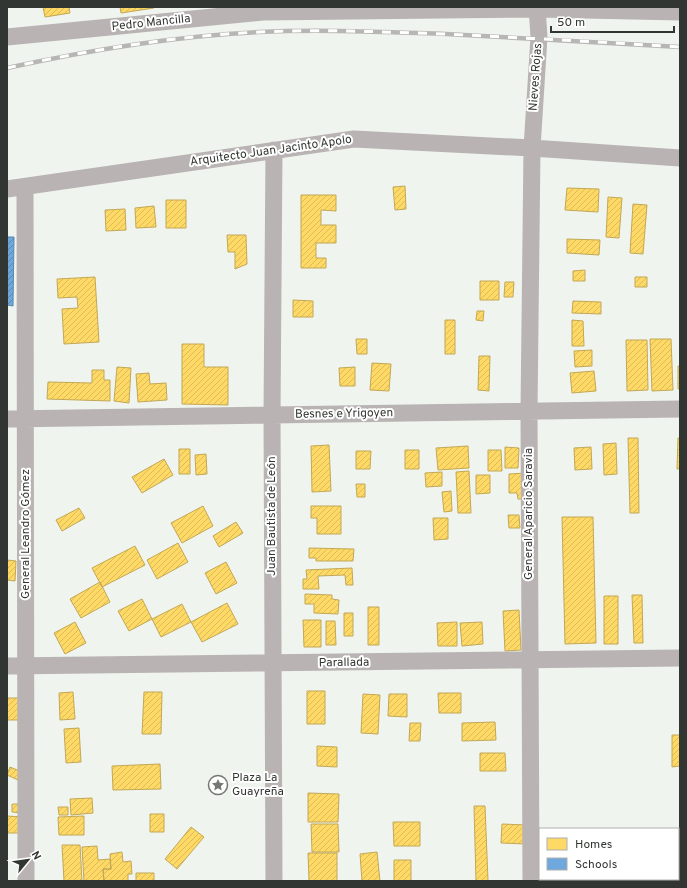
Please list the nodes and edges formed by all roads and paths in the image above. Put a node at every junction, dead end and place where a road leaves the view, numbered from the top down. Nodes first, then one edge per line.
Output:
1 (537, 8) edge
2 (680, 12) edge
3 (7, 37) edge
4 (532, 148) junction
5 (274, 150) junction
6 (680, 158) edge
7 (25, 187) junction
8 (7, 189) edge
9 (680, 408) edge
10 (529, 411) junction
11 (272, 415) junction
12 (7, 419) edge
13 (26, 419) junction
14 (680, 658) edge
15 (529, 661) junction
16 (273, 664) junction
17 (26, 665) junction
18 (7, 666) edge
19 (26, 881) edge
20 (274, 881) edge
21 (531, 881) edge

1 - 2 street, Pedro Mancilla
1 - 3 street, Pedro Mancilla
1 - 4 street, Nieves Rojas
4 - 5 street, Arquitecto Juan Jacinto Apolo
4 - 6 street, Arquitecto Juan Jacinto Apolo
4 - 10 street, General Aparicio Saravia
5 - 7 street, Arquitecto Juan Jacinto Apolo
5 - 11 street, Juan Bautista de León
7 - 8 street, Arquitecto Juan Jacinto Apolo
7 - 13 street, General Leandro Gómez
9 - 10 street, Besnes e Yrigoyen
10 - 11 street, Besnes e Yrigoyen
10 - 15 street, General Aparicio Saravia
11 - 13 street, Besnes e Yrigoyen
11 - 16 street, Juan Bautista de León
12 - 13 street, Besnes e Yrigoyen
13 - 17 street, General Leandro Gómez
14 - 15 street, Parallada
15 - 16 street, Parallada
15 - 21 street, General Aparicio Saravia
16 - 17 street, Parallada
16 - 20 street, Juan Bautista de León
17 - 18 street, Parallada
17 - 19 street, General Leandro Gómez

